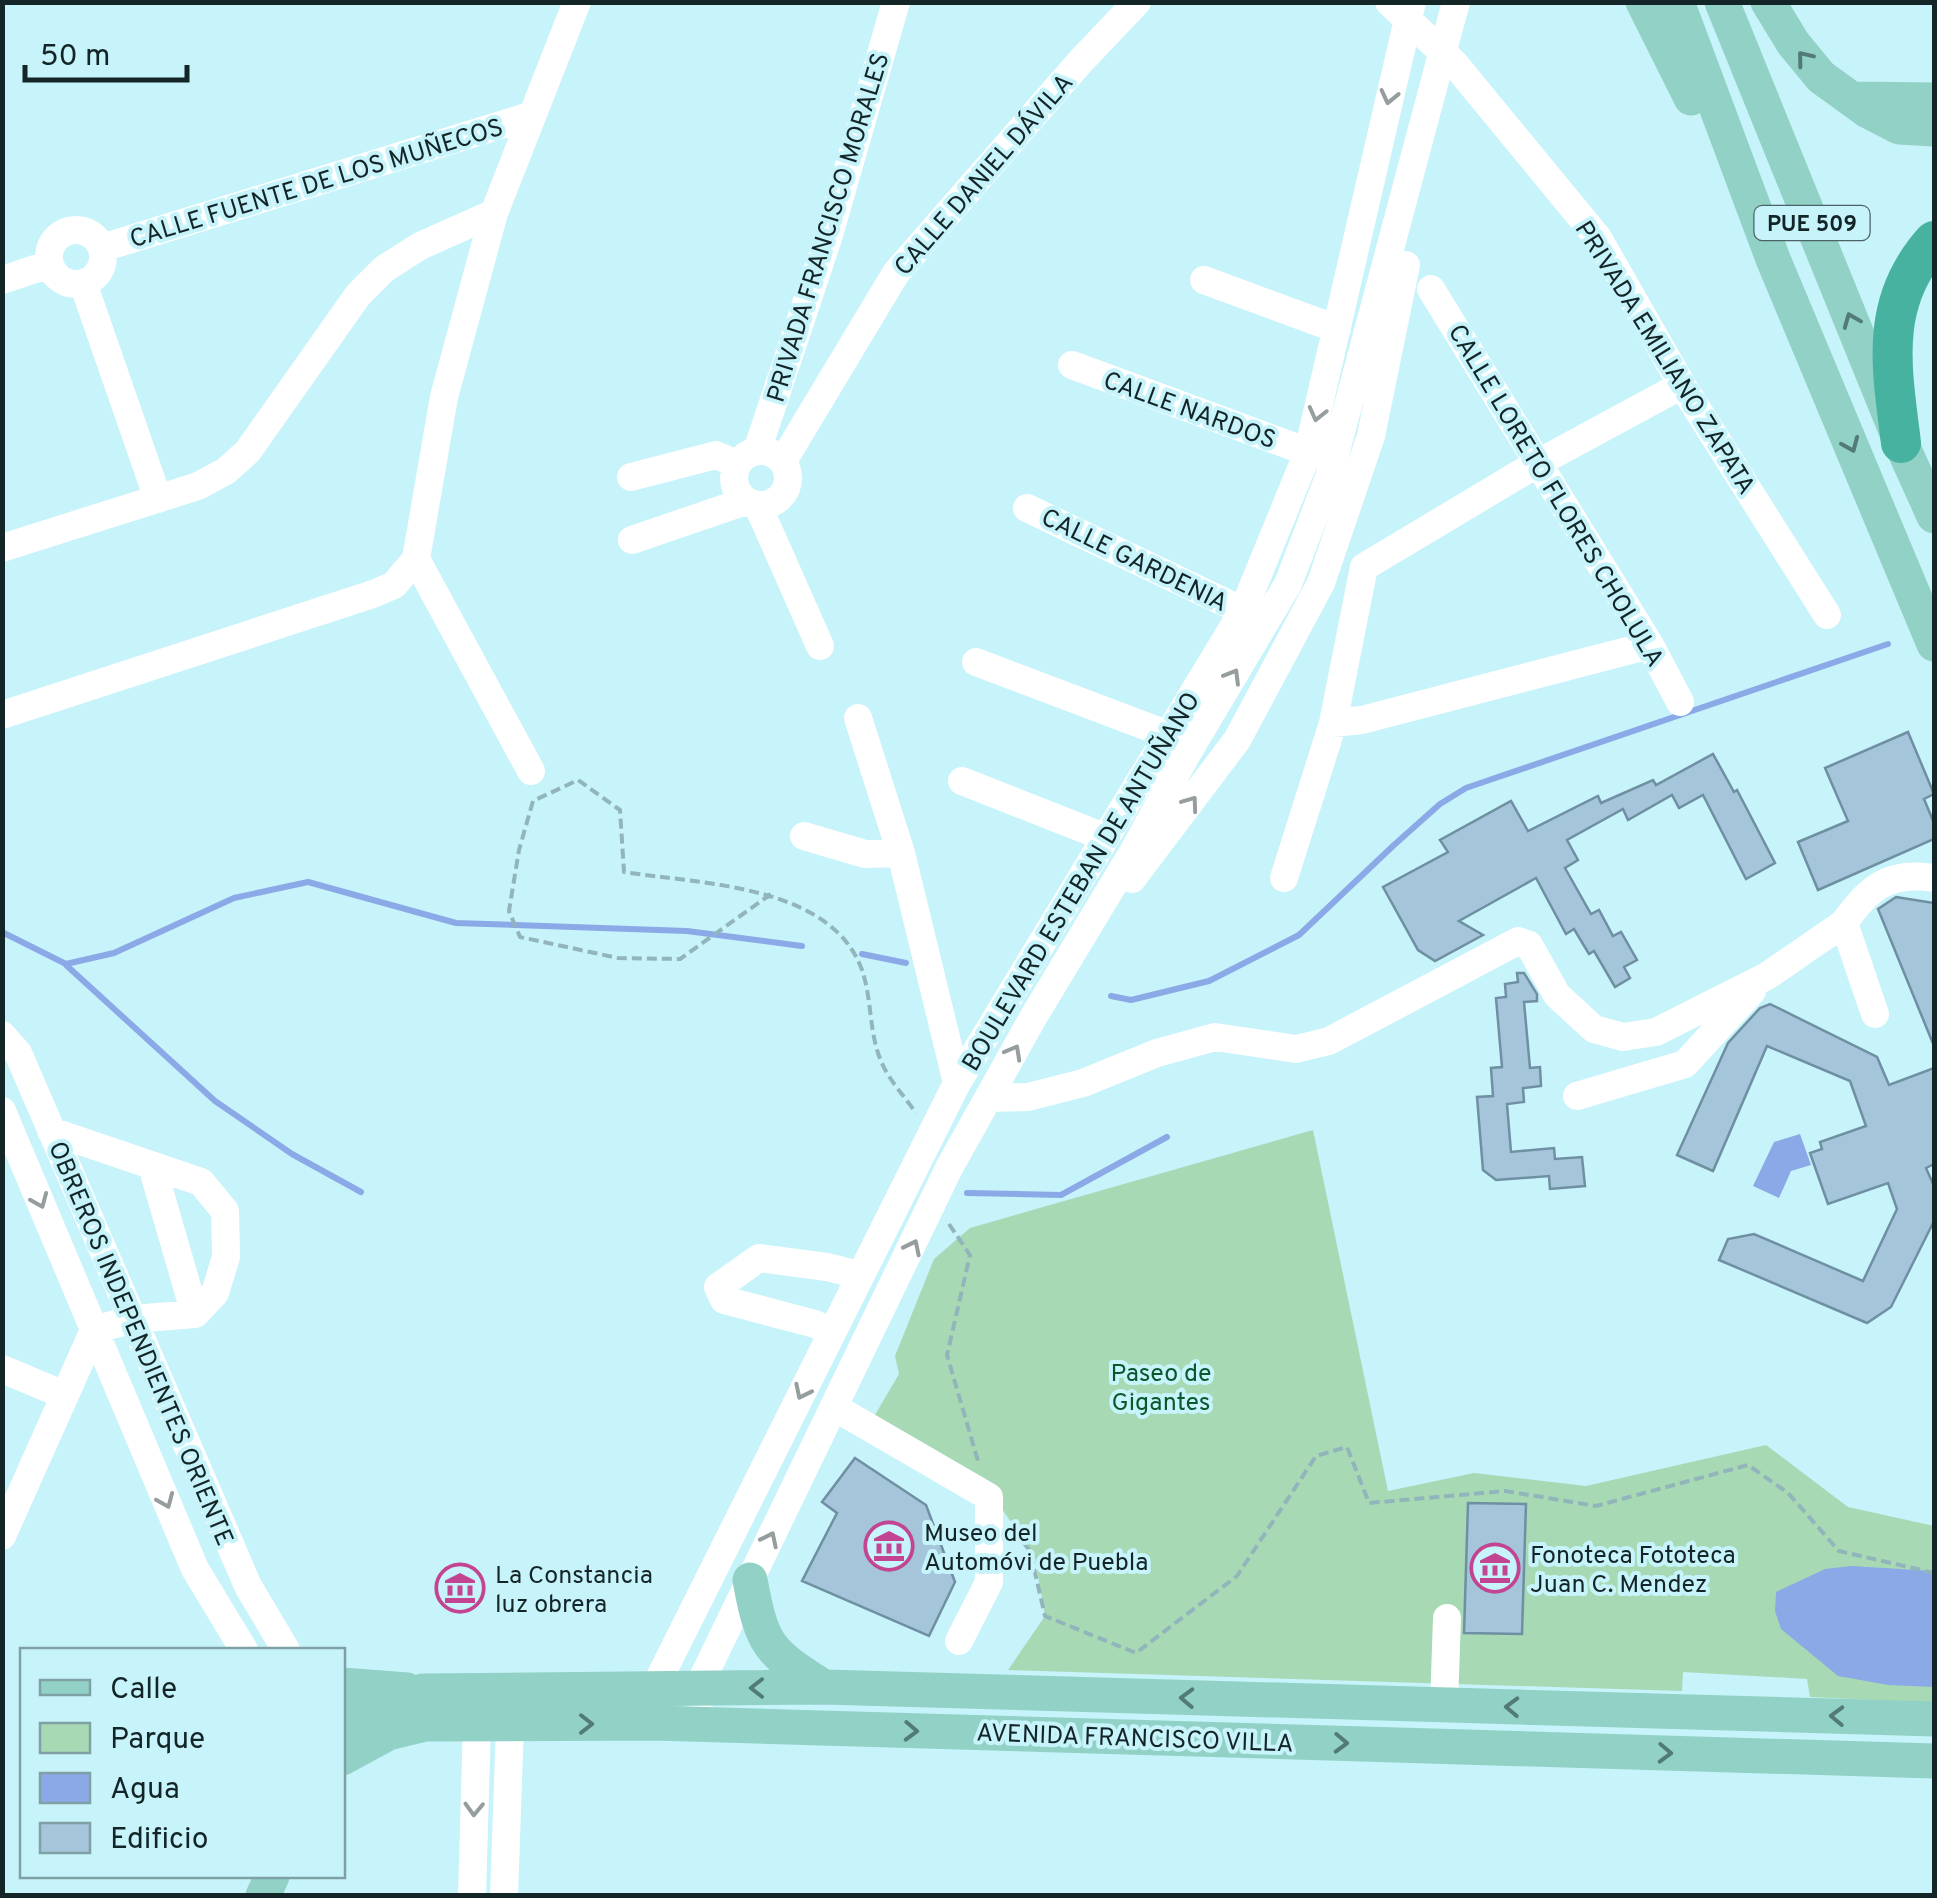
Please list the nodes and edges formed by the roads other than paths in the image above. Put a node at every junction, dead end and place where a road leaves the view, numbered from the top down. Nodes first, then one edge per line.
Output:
1 (578, 2) edge
2 (896, 2) edge
3 (1137, 2) edge
4 (1456, 2) edge
5 (1469, 2) edge
6 (1643, 2) edge
7 (1677, 2) edge
8 (1722, 2) edge
9 (1768, 2) edge
10 (1402, 8) edge
11 (1454, 63) junction
12 (1856, 99) junction
13 (1934, 100) edge
14 (530, 116) junction
15 (1934, 129) edge
16 (494, 213) junction
17 (1934, 241) edge
18 (102, 248) junction
19 (1773, 259) junction
20 (50, 264) junction
21 (2, 280) edge
22 (1204, 280) dead end
23 (82, 283) junction
24 (1432, 289) dead end
25 (1337, 329) junction
26 (1072, 366) dead end
27 (1682, 385) junction
28 (1901, 443) junction
29 (1308, 452) junction
30 (759, 459) junction
31 (1538, 463) junction
32 (631, 477) dead end
33 (158, 499) junction
34 (752, 503) junction
35 (1027, 508) dead end
36 (1934, 516) edge
37 (632, 540) dead end
38 (2, 548) edge
39 (416, 559) junction
40 (1243, 611) junction
41 (1827, 615) dead end
42 (1934, 644) edge
43 (1650, 645) junction
44 (820, 646) dead end
45 (976, 662) dead end
46 (1680, 702) dead end
47 (2, 714) edge
48 (858, 718) dead end
49 (1333, 723) junction
50 (1169, 735) junction
51 (530, 771) dead end
52 (962, 781) dead end
53 (804, 836) dead end
54 (1104, 837) junction
55 (902, 854) junction
56 (1284, 878) dead end
57 (1934, 878) edge
58 (1104, 902) junction
59 (1844, 923) junction
60 (1766, 976) junction
61 (1875, 1014) dead end
62 (2, 1035) edge
63 (957, 1083) junction
64 (1577, 1096) dead end
65 (988, 1098) junction
66 (2, 1111) edge
67 (51, 1132) junction
68 (152, 1166) junction
69 (859, 1276) junction
70 (195, 1314) junction
71 (133, 1319) junction
72 (94, 1330) junction
73 (831, 1332) junction
74 (2, 1369) edge
75 (64, 1396) junction
76 (834, 1407) junction
77 (2, 1536) edge
78 (750, 1580) junction
79 (1447, 1618) dead end
80 (959, 1641) dead end
81 (243, 1648) edge
82 (285, 1648) edge
83 (345, 1685) edge
84 (824, 1687) junction
85 (698, 1688) junction
86 (423, 1690) junction
87 (1444, 1705) junction
88 (654, 1706) junction
89 (1934, 1719) edge
90 (493, 1724) junction
91 (700, 1725) junction
92 (345, 1741) edge
93 (1934, 1761) edge
94 (472, 1896) edge
95 (504, 1896) edge

1 - 14 street
2 - 30 street, PRIVADA FRANCISCO MORALES
3 - 30 street, CALLE DANIEL DÁVILA
58 -> 4 street, BOULEVARD ESTEBAN DE ANTUÑANO
5 - 11 street
6 - 19 main road
7 - 19 main road, PUE 509
28 -> 8 main road, PUE 509
12 -> 9 main road
10 - 11 street, PRIVADA EMILIANO ZAPATA
10 -> 25 street, BOULEVARD ESTEBAN DE ANTUÑANO
11 - 27 street, PRIVADA EMILIANO ZAPATA
58 -> 11 street
12 - 13 main road
12 - 15 main road
14 - 16 street
14 - 18 street, CALLE FUENTE DE LOS MUÑECOS
16 - 33 street
16 - 39 street
17 - 28 highway
18 - 20 street
18 - 23 street
19 -> 42 main road, PUE 509
20 - 21 street
20 - 23 street
22 - 25 street
23 - 33 street
24 - 31 street, CALLE LORETO FLORES CHOLULA
25 -> 29 street, BOULEVARD ESTEBAN DE ANTUÑANO
26 - 29 street, CALLE NARDOS
27 - 31 street
27 - 41 street, PRIVADA EMILIANO ZAPATA
28 - 36 main road, PUE 509
29 - 40 street, BOULEVARD ESTEBAN DE ANTUÑANO
30 - 32 street
30 - 34 street
30 - 34 street
31 - 43 street, CALLE LORETO FLORES CHOLULA
31 - 49 street
33 - 38 street
34 - 37 street
34 - 44 street
35 - 40 street, CALLE GARDENIA
39 - 47 street
39 - 51 street
40 - 50 street, BOULEVARD ESTEBAN DE ANTUÑANO
43 - 46 street, CALLE LORETO FLORES CHOLULA
43 - 49 street
45 - 50 street
48 - 55 street
49 - 56 street
50 - 54 street, BOULEVARD ESTEBAN DE ANTUÑANO
52 - 54 street
53 - 55 street
54 - 63 street, BOULEVARD ESTEBAN DE ANTUÑANO
55 - 63 street
57 - 59 street
65 -> 58 street, BOULEVARD ESTEBAN DE ANTUÑANO
59 - 60 street
59 - 61 street
60 - 64 street
60 - 65 street
62 - 67 street, OBREROS INDEPENDIENTES ORIENTE
63 - 69 street, BOULEVARD ESTEBAN DE ANTUÑANO
76 -> 65 street, BOULEVARD ESTEBAN DE ANTUÑANO
66 -> 72 street, OBREROS INDEPENDIENTES ORIENTE
67 - 68 street
67 - 71 street, OBREROS INDEPENDIENTES ORIENTE
68 - 70 street
68 - 70 street
69 - 73 street, BOULEVARD ESTEBAN DE ANTUÑANO
69 - 73 street
70 - 71 street
71 - 72 street
71 - 82 street, OBREROS INDEPENDIENTES ORIENTE
72 - 75 street
72 -> 81 street, OBREROS INDEPENDIENTES ORIENTE
73 -> 88 street, BOULEVARD ESTEBAN DE ANTUÑANO
74 - 75 street
75 - 77 street
78 -> 76 street, BOULEVARD ESTEBAN DE ANTUÑANO
76 - 80 street
78 - 84 main road
78 - 85 street, BOULEVARD ESTEBAN DE ANTUÑANO
79 - 87 street
83 - 86 main road
84 -> 85 main road, AVENIDA FRANCISCO VILLA
87 -> 84 main road, AVENIDA FRANCISCO VILLA
85 - 88 main road, AVENIDA FRANCISCO VILLA
85 - 91 street, BOULEVARD ESTEBAN DE ANTUÑANO
86 - 88 main road, AVENIDA FRANCISCO VILLA
86 - 92 main road, AVENIDA FRANCISCO VILLA
89 -> 87 main road, AVENIDA FRANCISCO VILLA
90 -> 88 main road, AVENIDA FRANCISCO VILLA
88 - 91 main road, AVENIDA FRANCISCO VILLA
90 - 92 main road, AVENIDA FRANCISCO VILLA
90 -> 94 street
90 - 95 street
91 -> 93 main road, AVENIDA FRANCISCO VILLA

